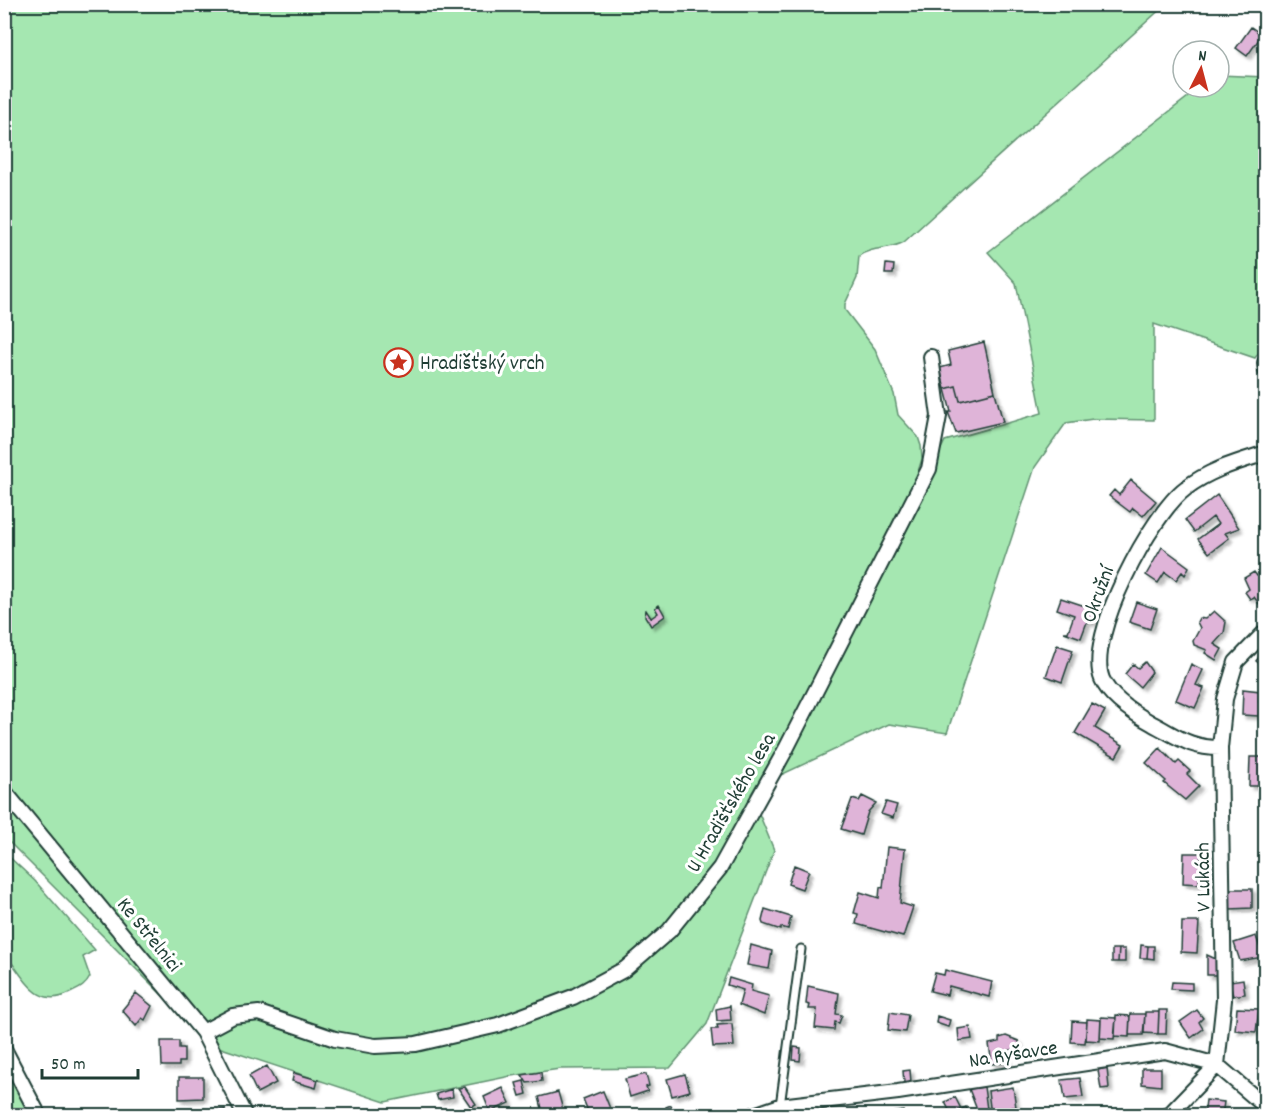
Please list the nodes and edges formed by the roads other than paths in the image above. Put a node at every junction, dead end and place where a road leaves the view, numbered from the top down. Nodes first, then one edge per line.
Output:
1 (931, 357) dead end
2 (1266, 453) edge
3 (1266, 631) edge
4 (1220, 748) junction
5 (4, 791) edge
6 (801, 949) dead end
7 (203, 1032) junction
8 (4, 1049) edge
9 (1217, 1065) junction
10 (780, 1106) junction
11 (1266, 1107) edge
12 (758, 1114) edge
13 (39, 1116) edge
14 (245, 1116) edge
15 (1168, 1116) edge

1 - 7 street, U Hradišťského lesa
2 - 4 street, Okružní
3 - 4 street, V Lukách
4 - 9 street, V Lukách
5 - 7 street, Ke Střelnici
6 - 10 lane
7 - 14 street, Ke Střelnici
8 - 13 street
9 - 10 street, Na Ryšavce
9 - 11 street, Na Ryšavce
9 - 15 street
10 - 12 street, Na Ryšavce

